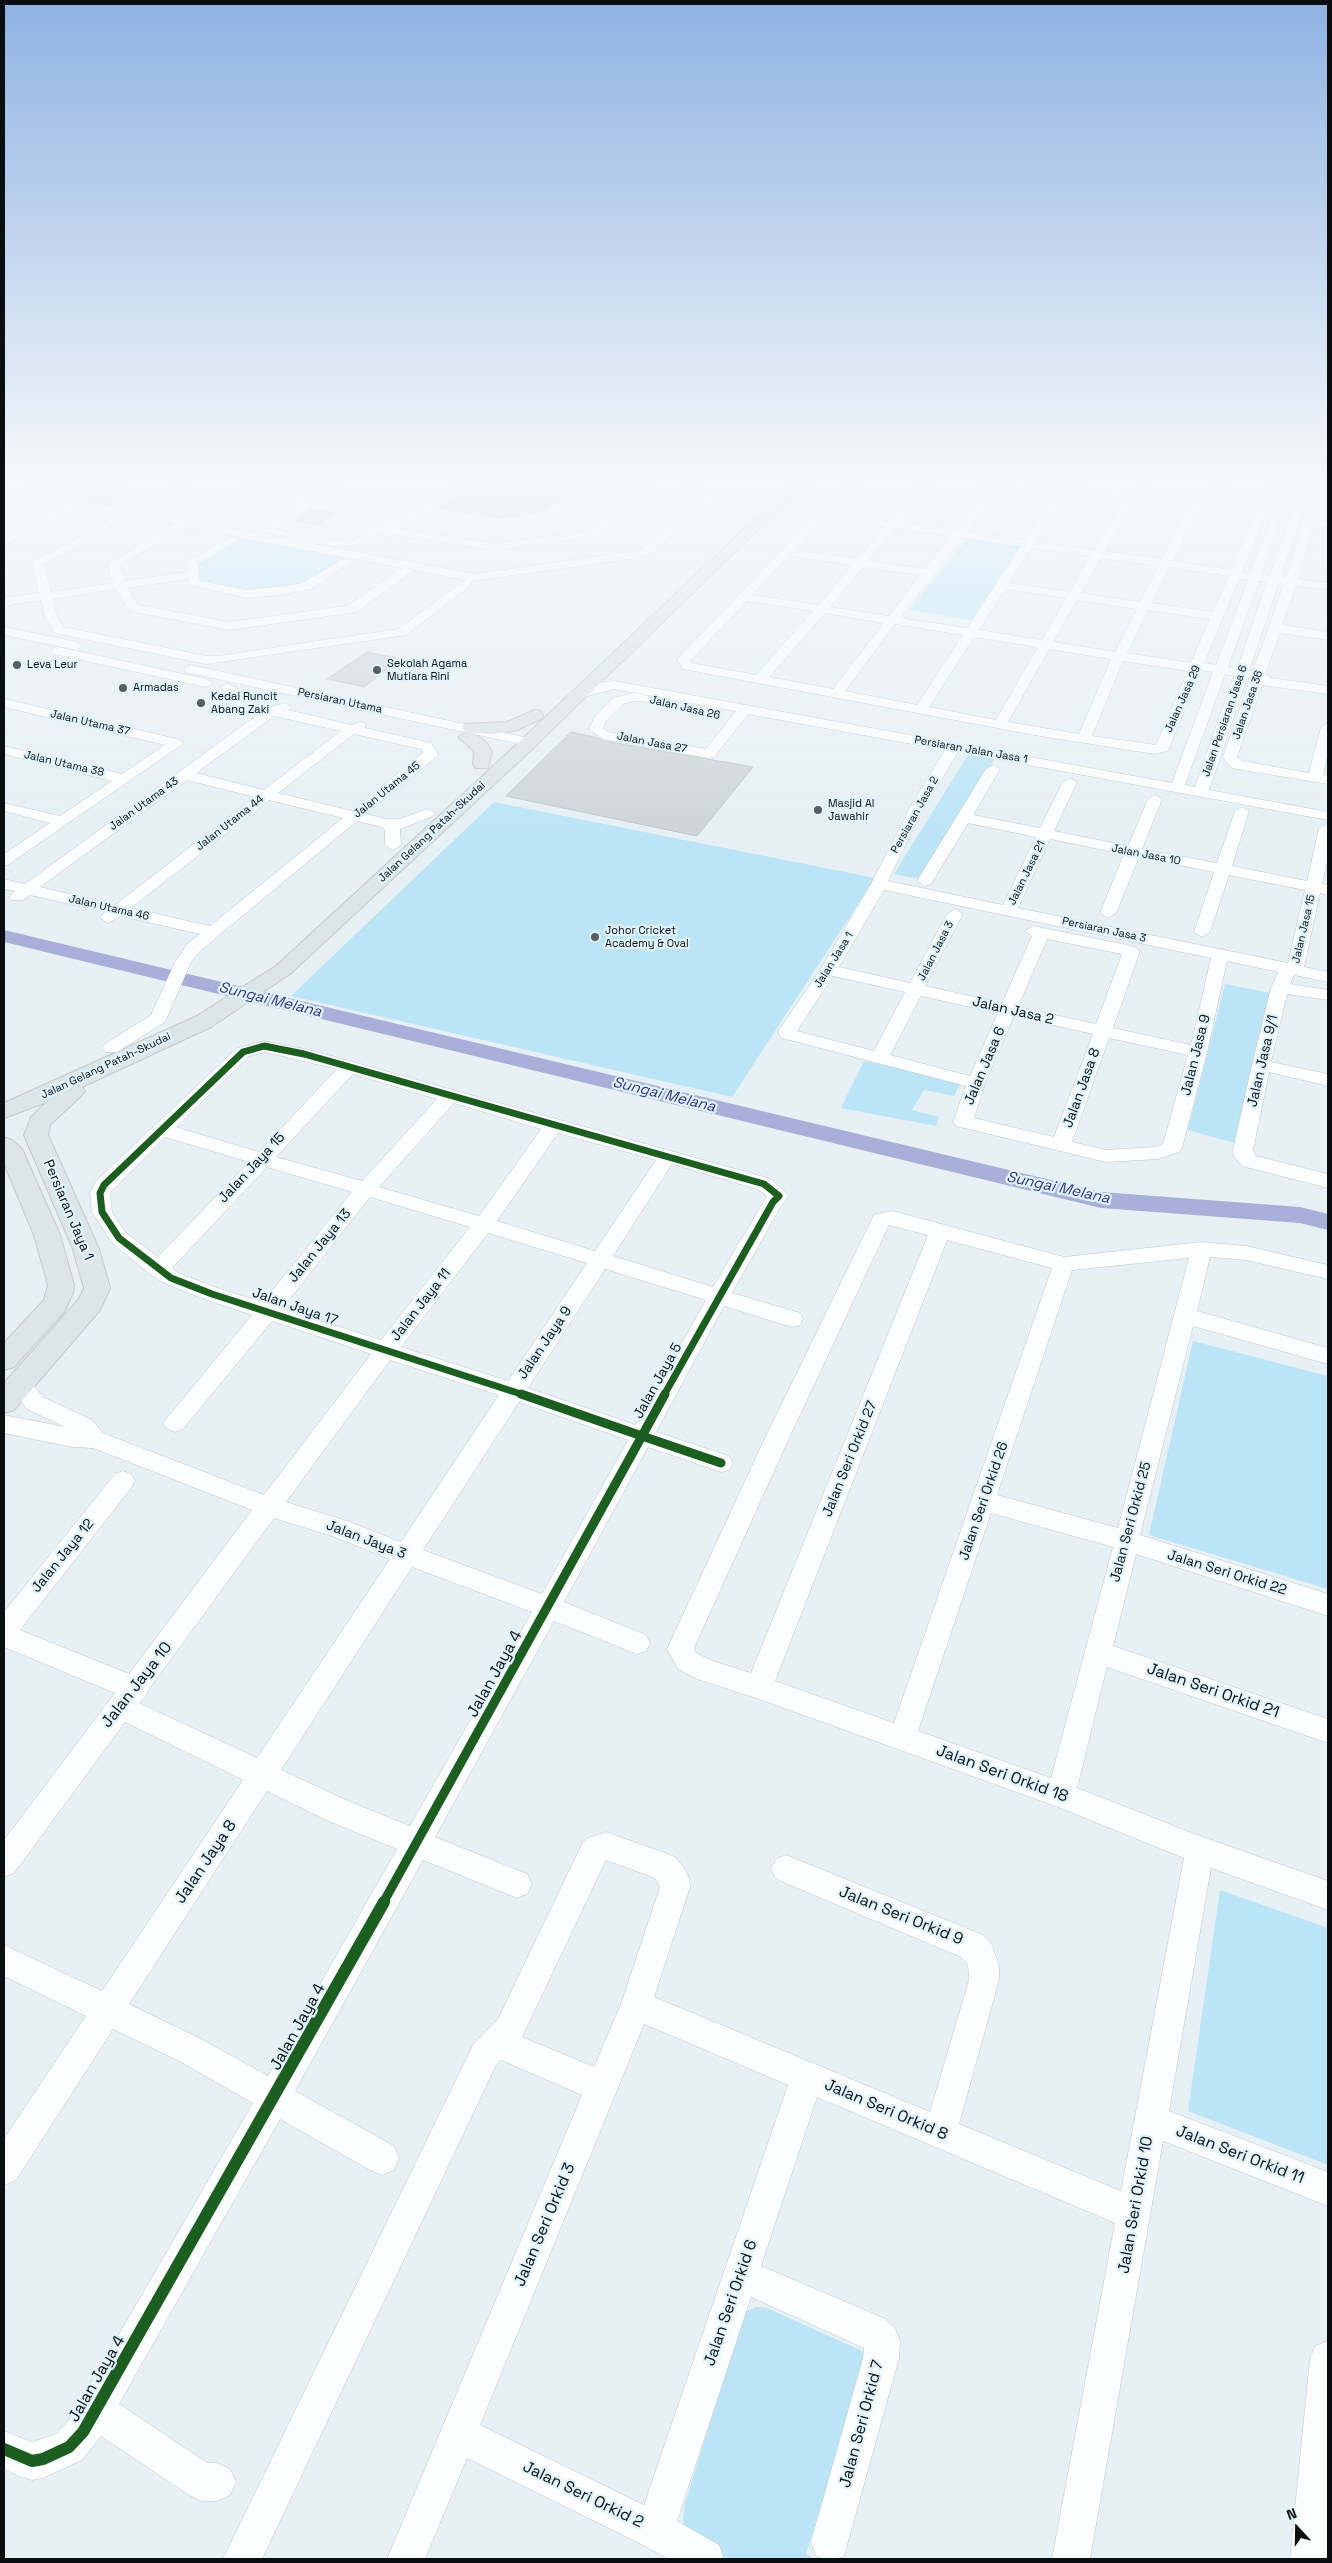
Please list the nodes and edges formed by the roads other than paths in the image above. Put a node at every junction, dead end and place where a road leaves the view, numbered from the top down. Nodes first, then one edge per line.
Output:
1 (46, 596) edge
2 (1074, 596) edge
3 (42, 597) edge
4 (126, 597) edge
5 (281, 597) edge
6 (369, 597) edge
7 (449, 597) edge
8 (664, 597) edge
9 (682, 597) edge
10 (745, 597) joint
11 (833, 597) edge
12 (911, 597) edge
13 (994, 597) edge
14 (1078, 597) edge
15 (1149, 597) edge
16 (1226, 597) edge
17 (1248, 597) edge
18 (1268, 597) edge
19 (1287, 597) edge
20 (4, 602) edge
21 (1144, 606) junction
22 (823, 608) junction
23 (1219, 617) junction
24 (291, 618) junction
25 (894, 620) junction
26 (1274, 628) junction
27 (4, 631) edge
28 (971, 632) junction
29 (1328, 636) edge
30 (4, 639) edge
31 (1044, 644) junction
32 (305, 648) junction
33 (1119, 656) junction
34 (608, 666) junction
35 (1194, 668) junction
36 (1220, 673) junction
37 (1239, 676) junction
38 (1261, 679) junction
39 (758, 680) junction
40 (614, 685) junction
41 (227, 687) junction
42 (1328, 690) edge
43 (836, 694) junction
44 (576, 695) junction
45 (4, 703) edge
46 (238, 703) dead end
47 (316, 705) junction
48 (921, 709) junction
49 (272, 711) junction
50 (740, 714) junction
51 (534, 716) junction
52 (398, 723) junction
53 (1000, 724) junction
54 (1328, 728) edge
55 (352, 729) junction
56 (596, 729) joint
57 (469, 733) junction
58 (1084, 739) junction
59 (516, 743) junction
60 (954, 747) junction
61 (4, 750) edge
62 (482, 764) junction
63 (993, 769) dead end
64 (184, 775) junction
65 (124, 778) junction
66 (1322, 779) edge
67 (1070, 782) dead end
68 (1178, 788) junction
69 (1202, 792) junction
70 (267, 795) junction
71 (1155, 800) dead end
72 (4, 807) edge
73 (1242, 811) dead end
74 (428, 814) junction
75 (353, 816) junction
76 (965, 818) junction
77 (61, 821) junction
78 (1328, 822) edge
79 (387, 824) junction
80 (1046, 835) junction
81 (393, 845) junction
82 (1133, 852) junction
83 (4, 861) edge
84 (1223, 870) junction
85 (925, 881) dead end
86 (4, 884) edge
87 (879, 884) junction
88 (1321, 889) edge
89 (16, 894) edge
90 (914, 905) dead end
91 (1008, 911) junction
92 (1108, 913) dead end
93 (113, 914) junction
94 (955, 914) junction
95 (1202, 932) dead end
96 (1041, 933) junction
97 (209, 936) junction
98 (1220, 954) junction
99 (1291, 969) junction
100 (829, 970) junction
101 (1328, 977) edge
102 (1280, 988) junction
103 (917, 989) junction
104 (237, 990) junction
105 (1328, 995) edge
106 (1009, 1010) junction
107 (1103, 1031) junction
108 (111, 1048) junction
109 (1198, 1052) junction
110 (879, 1058) junction
111 (1261, 1064) junction
112 (349, 1068) junction
113 (96, 1071) junction
114 (1328, 1080) edge
115 (976, 1083) junction
116 (4, 1095) edge
117 (450, 1096) junction
118 (4, 1111) edge
119 (552, 1126) junction
120 (163, 1130) junction
121 (4, 1145) edge
122 (1061, 1145) junction
123 (668, 1156) junction
124 (261, 1158) junction
125 (1328, 1182) edge
126 (366, 1190) junction
127 (484, 1224) junction
128 (78, 1228) junction
129 (940, 1231) junction
130 (47, 1235) junction
131 (1202, 1250) junction
132 (602, 1260) junction
133 (1064, 1264) junction
134 (158, 1270) junction
135 (1328, 1272) edge
136 (719, 1296) junction
137 (268, 1311) junction
138 (1185, 1316) junction
139 (792, 1319) dead end
140 (385, 1351) junction
141 (1328, 1356) edge
142 (4, 1360) edge
143 (512, 1391) junction
144 (12, 1394) edge
145 (175, 1422) dead end
146 (4, 1424) edge
147 (642, 1436) junction
148 (95, 1439) junction
149 (721, 1463) dead end
150 (123, 1481) dead end
151 (984, 1501) junction
152 (270, 1507) junction
153 (1126, 1541) junction
154 (406, 1555) junction
155 (1328, 1605) edge
156 (548, 1608) junction
157 (4, 1631) edge
158 (4, 1635) edge
159 (636, 1643) dead end
160 (1097, 1652) junction
161 (759, 1687) junction
162 (128, 1698) junction
163 (1328, 1731) edge
164 (902, 1738) junction
165 (263, 1775) junction
166 (1060, 1795) junction
167 (417, 1842) junction
168 (1200, 1850) junction
169 (4, 1863) edge
170 (786, 1869) dead end
171 (516, 1884) dead end
172 (1328, 1895) edge
173 (4, 1960) edge
174 (636, 2005) junction
175 (108, 2009) junction
176 (497, 2042) junction
177 (807, 2077) junction
178 (602, 2087) junction
179 (275, 2096) junction
180 (1151, 2120) junction
181 (940, 2133) junction
182 (382, 2158) dead end
183 (4, 2168) edge
184 (1328, 2189) edge
185 (1135, 2214) junction
186 (740, 2275) junction
187 (1328, 2359) edge
188 (96, 2410) junction
189 (458, 2434) junction
190 (4, 2449) edge
191 (217, 2482) dead end
192 (655, 2530) junction
193 (830, 2542) dead end
194 (242, 2559) edge
195 (406, 2559) edge
196 (705, 2559) edge
197 (1071, 2559) edge
198 (1309, 2559) edge

1 - 32 street
2 - 31 street
3 - 20 street
4 - 24 street
5 - 24 street
6 - 24 street
7 - 32 street
8 - 51 main road, Jalan Gelang Patah-Skudai
9 - 34 main road, Jalan Gelang Patah-Skudai
10 - 22 street
10 - 39 street
11 - 22 street
12 - 25 street
13 - 28 street
14 - 21 street
15 - 21 street
16 - 23 street, Jalan Jasa 29
17 - 36 street, Jalan Persiaran Jasa 6
18 - 37 street, Jalan Persiaran Jasa 6
19 - 26 street, Jalan Jasa 36
21 - 23 street
21 - 33 street
22 - 25 street
22 - 39 street
23 - 35 street, Jalan Jasa 29
24 - 32 street
25 - 28 street
25 - 43 street
26 - 29 street
26 - 38 street, Jalan Jasa 36
27 - 57 street, Persiaran Utama
28 - 31 street
28 - 48 street
30 - 41 street, Persiaran Utama
31 - 33 street
31 - 53 street
33 - 35 street
33 - 58 street
34 - 40 street
34 - 44 main road, Jalan Gelang Patah-Skudai
35 - 36 street
35 - 58 street, Jalan Jasa 29
36 - 37 street
36 - 68 street, Jalan Persiaran Jasa 6
37 - 38 street
37 - 69 street, Jalan Persiaran Jasa 6
38 - 42 street
38 - 66 street, Jalan Jasa 36
39 - 43 street
40 - 44 street
40 - 50 street, Persiaran Jalan Jasa 1
41 - 46 street
41 - 47 street, Persiaran Utama
43 - 48 street
44 - 59 main road, Jalan Gelang Patah-Skudai
45 - 65 street, Jalan Utama 37
47 - 49 street
47 - 52 street, Persiaran Utama
48 - 53 street
49 - 55 street, Jalan Utama 45
49 - 64 street, Jalan Utama 43
50 - 56 street, Jalan Jasa 26
50 - 56 street, Jalan Jasa 27
50 - 60 street, Persiaran Jalan Jasa 1
51 - 57 main road
51 - 59 main road, Jalan Gelang Patah-Skudai
52 - 55 street
52 - 57 street, Persiaran Utama
53 - 58 street
54 - 66 street
55 - 70 street, Jalan Utama 44
55 - 75 street, Jalan Utama 45
57 - 59 street, Persiaran Utama
57 - 62 main road
59 - 62 main road, Jalan Gelang Patah-Skudai
59 - 104 main road, Jalan Gelang Patah-Skudai
60 - 68 street, Persiaran Jalan Jasa 1
60 - 87 street, Persiaran Jasa 2
61 - 65 street, Jalan Utama 38
62 - 74 main road, Jalan Gelang Patah-Skudai
63 - 76 street
64 - 70 street
64 - 89 street, Jalan Utama 43
65 - 77 street
67 - 80 street, Jalan Jasa 21
68 - 69 street, Persiaran Jalan Jasa 1
69 - 78 street, Persiaran Jalan Jasa 1
70 - 75 street
70 - 93 street, Jalan Utama 44
71 - 82 street
72 - 77 street
73 - 84 street
74 - 79 street
74 - 81 main road, Jalan Gelang Patah-Skudai
75 - 79 street
75 - 97 street, Jalan Utama 45
76 - 80 street, Jalan Jasa 10
76 - 85 street
77 - 83 street
78 - 88 street, Jalan Jasa 15
79 - 81 street
80 - 82 street, Jalan Jasa 10
80 - 91 street, Jalan Jasa 21
81 - 104 main road, Jalan Gelang Patah-Skudai
82 - 84 street, Jalan Jasa 10
82 - 92 street
84 - 88 street, Jalan Jasa 10
84 - 95 street
86 - 89 street, Jalan Utama 46
87 - 91 street, Persiaran Jasa 3
87 - 100 street, Jalan Jasa 1
88 - 99 street, Jalan Jasa 15
89 - 93 street, Jalan Utama 46
90 - 94 street
91 - 98 street, Persiaran Jasa 3
93 - 97 street, Jalan Utama 46
94 - 96 street
94 - 103 street, Jalan Jasa 3
96 - 106 street, Jalan Jasa 6
96 - 107 street, Jalan Jasa 8
97 - 108 street, Jalan Utama 45
98 - 99 street, Persiaran Jasa 3
98 - 109 street, Jalan Jasa 9
99 - 101 street, Persiaran Jasa 3
99 - 102 street, Jalan Jasa 9/1
100 - 103 street, Jalan Jasa 2
100 - 110 street, Jalan Jasa 1
102 - 105 street
102 - 111 street, Jalan Jasa 9/1
103 - 106 street, Jalan Jasa 2
103 - 110 street, Jalan Jasa 3
104 - 108 main road, Jalan Gelang Patah-Skudai
104 - 113 main road, Jalan Gelang Patah-Skudai
106 - 107 street, Jalan Jasa 2
106 - 115 street, Jalan Jasa 6
107 - 109 street, Jalan Jasa 2
107 - 122 street, Jalan Jasa 8
108 - 116 main road, Jalan Gelang Patah-Skudai
109 - 122 street, Jalan Jasa 9
110 - 115 street
111 - 114 street
111 - 125 street, Jalan Jasa 9/1
112 - 117 street
112 - 120 street, Jalan Jaya 17
112 - 124 street, Jalan Jaya 15
113 - 118 main road, Jalan Gelang Patah-Skudai
113 - 128 main road, Persiaran Jaya 1
115 - 122 street, Jalan Jasa 6
117 - 119 street
117 - 126 street, Jalan Jaya 13
119 - 123 street
119 - 127 street, Jalan Jaya 11
120 - 124 street
120 - 134 street, Jalan Jaya 17
121 - 130 main road
123 - 132 street, Jalan Jaya 9
123 - 136 street, Jalan Jaya 5
124 - 126 street
124 - 134 street, Jalan Jaya 15
126 - 127 street
126 - 137 street, Jalan Jaya 13
127 - 132 street
127 - 140 street, Jalan Jaya 11
128 - 130 main road
128 - 144 main road, Persiaran Jaya 1
129 - 133 street
129 - 161 street, Jalan Seri Orkid 27
129 - 161 street, Jalan Seri Orkid 18
130 - 142 main road
131 - 133 street
131 - 135 street
131 - 138 street, Jalan Seri Orkid 25
132 - 136 street
132 - 143 street, Jalan Jaya 9
133 - 151 street, Jalan Seri Orkid 26
134 - 137 street, Jalan Jaya 17
136 - 139 street
136 - 147 street, Jalan Jaya 5
137 - 140 street, Jalan Jaya 17
137 - 145 street, Jalan Jaya 13
138 - 141 street
138 - 153 street, Jalan Seri Orkid 25
140 - 143 street, Jalan Jaya 17
140 - 152 street, Jalan Jaya 11
143 - 147 street, Jalan Jaya 17
143 - 154 street, Jalan Jaya 9
144 - 148 street
146 - 148 street
147 - 149 street, Jalan Jaya 17
147 - 156 street, Jalan Jaya 5
148 - 152 street, Jalan Jaya 3
150 - 157 street, Jalan Jaya 12
151 - 153 street, Jalan Seri Orkid 22
151 - 164 street, Jalan Seri Orkid 26
152 - 154 street, Jalan Jaya 3
152 - 162 street, Jalan Jaya 10
153 - 155 street, Jalan Seri Orkid 22
153 - 160 street, Jalan Seri Orkid 25
154 - 156 street, Jalan Jaya 3
154 - 165 street, Jalan Jaya 8
156 - 159 street, Jalan Jaya 3
156 - 167 street, Jalan Jaya 4
158 - 162 street
160 - 163 street, Jalan Seri Orkid 21
160 - 166 street, Jalan Seri Orkid 25
161 - 164 street, Jalan Seri Orkid 18
162 - 165 street
162 - 169 street, Jalan Jaya 10
164 - 166 street, Jalan Seri Orkid 18
165 - 167 street
165 - 175 street, Jalan Jaya 8
166 - 168 street, Jalan Seri Orkid 18
167 - 171 street
167 - 179 street, Jalan Jaya 4
168 - 172 street, Jalan Seri Orkid 18
168 - 180 street, Jalan Seri Orkid 10
170 - 181 street, Jalan Seri Orkid 9
173 - 175 street
174 - 176 street, Jalan Seri Orkid 3
174 - 177 street, Jalan Seri Orkid 8
174 - 178 street, Jalan Seri Orkid 3
175 - 179 street
175 - 183 street, Jalan Jaya 8
176 - 178 street
176 - 194 street
177 - 181 street, Jalan Seri Orkid 8
177 - 186 street, Jalan Seri Orkid 6
178 - 189 street, Jalan Seri Orkid 3
179 - 182 street
179 - 188 street, Jalan Jaya 4
180 - 184 street, Jalan Seri Orkid 11
180 - 185 street, Jalan Seri Orkid 10
181 - 185 street, Jalan Seri Orkid 8
185 - 197 street, Jalan Seri Orkid 10
186 - 192 street, Jalan Seri Orkid 6
186 - 193 street, Jalan Seri Orkid 7
187 - 198 street
188 - 190 street, Jalan Jaya 4
188 - 191 street
189 - 192 street, Jalan Seri Orkid 2
189 - 195 street, Jalan Seri Orkid 3
192 - 196 street, Jalan Seri Orkid 2

